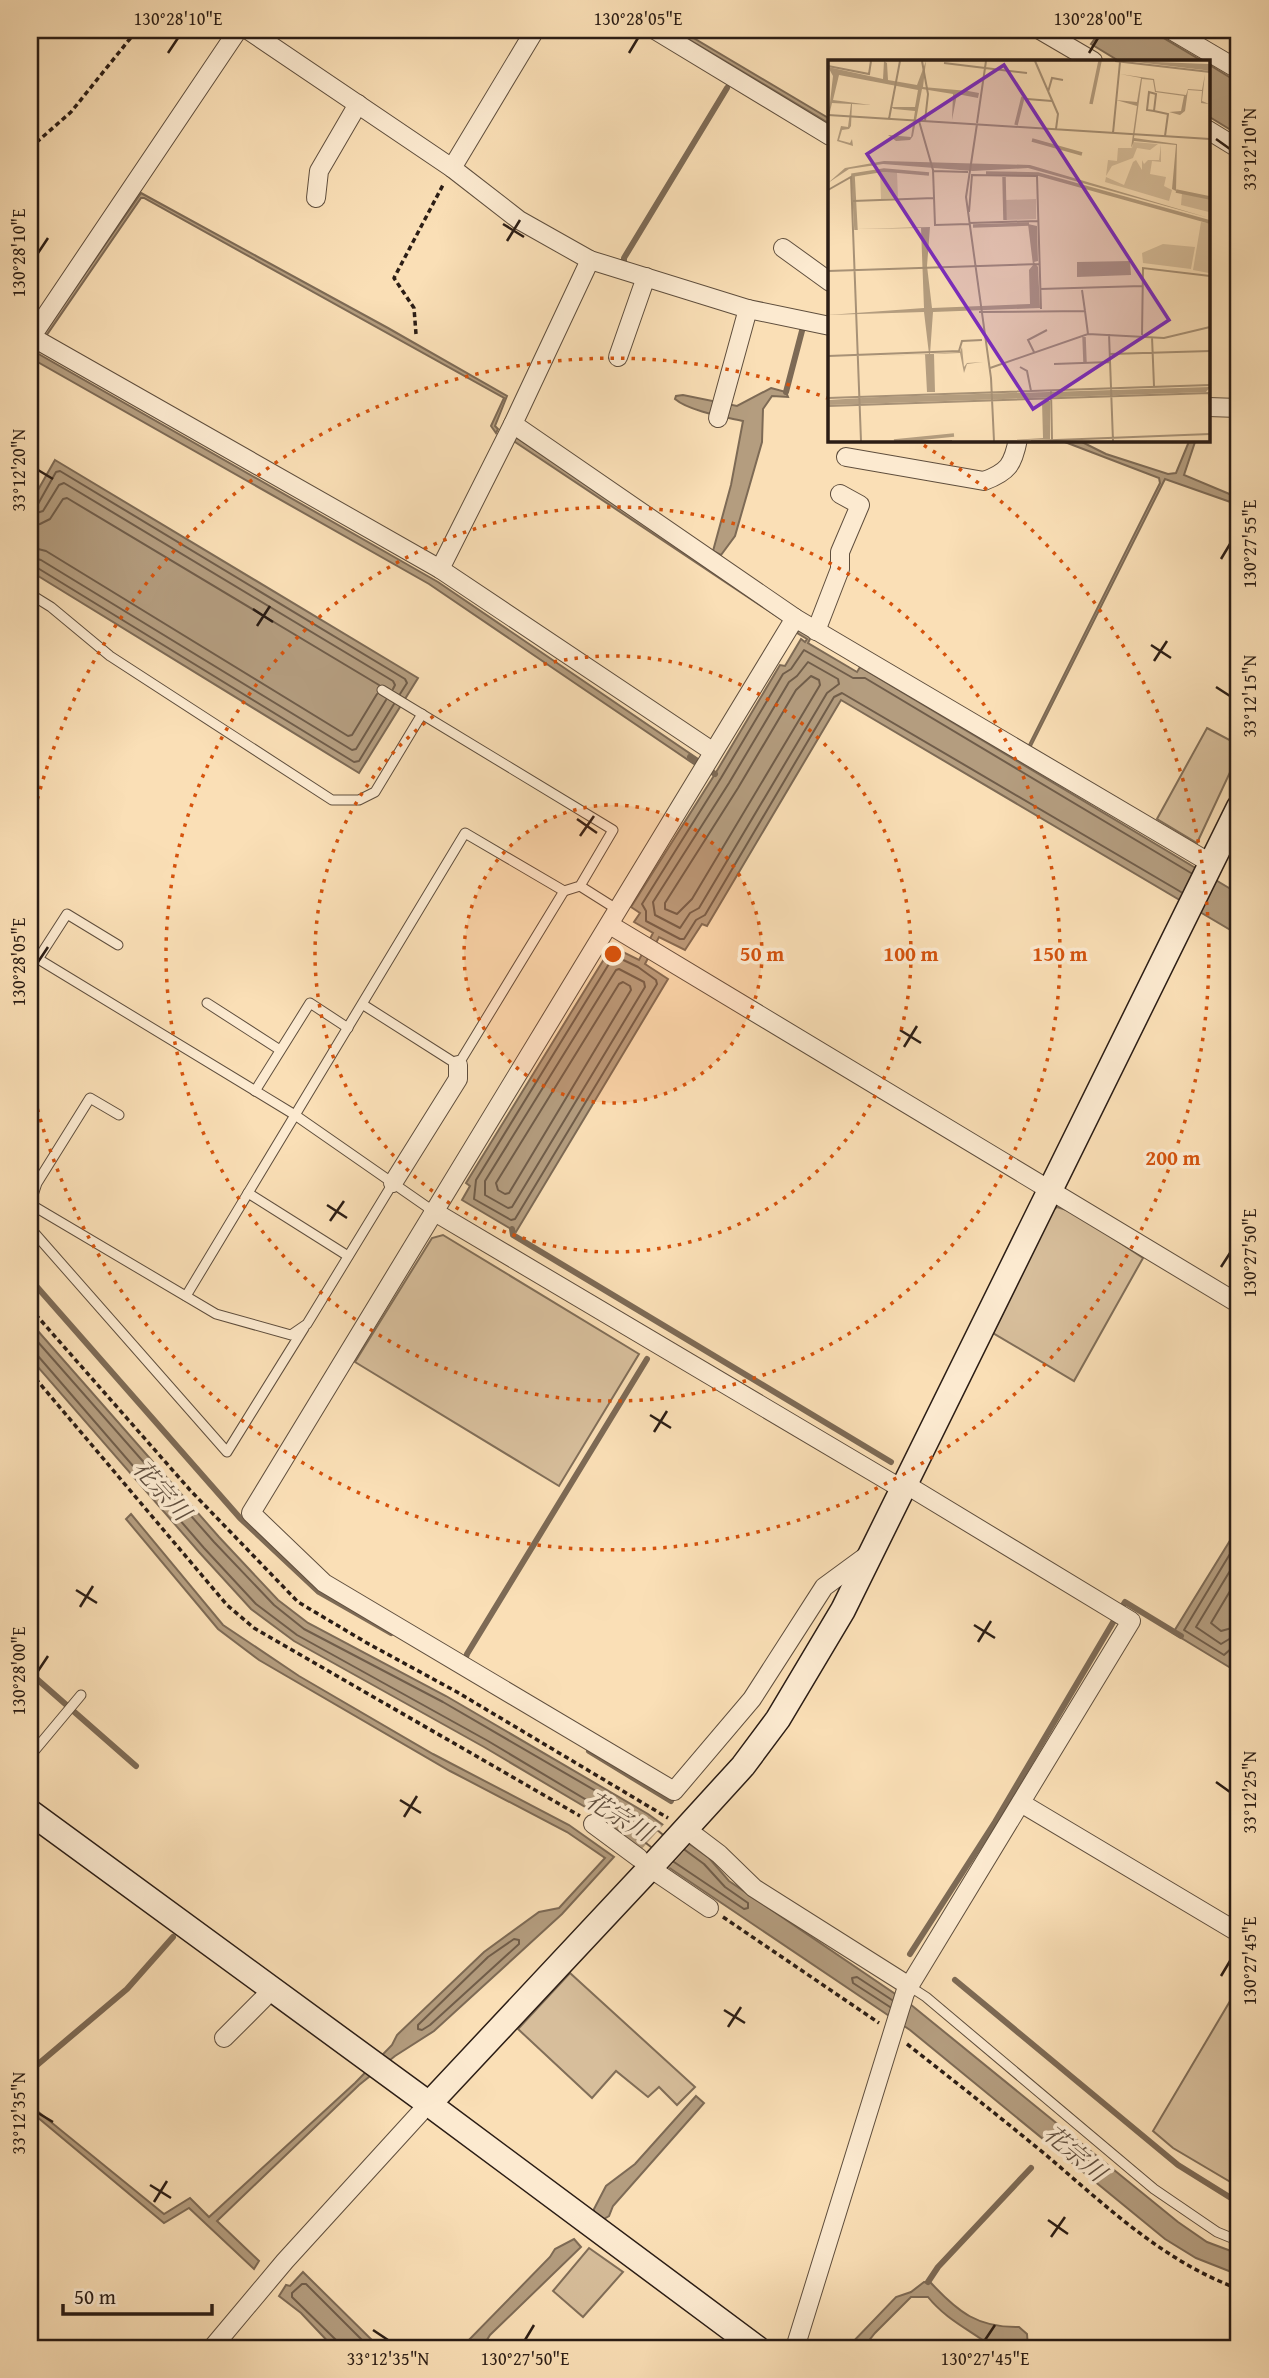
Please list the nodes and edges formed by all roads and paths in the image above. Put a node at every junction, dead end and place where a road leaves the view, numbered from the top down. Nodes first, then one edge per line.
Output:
1 (137, 30) edge
2 (238, 30) edge
3 (248, 30) edge
4 (533, 30) edge
5 (655, 30) edge
6 (1040, 30) edge
7 (1171, 30) edge
8 (1071, 42) edge
9 (1092, 60) edge
10 (1239, 70) edge
11 (358, 104) junction
12 (1210, 131) edge
13 (828, 135) edge
14 (30, 148) edge
15 (1239, 149) edge
16 (452, 169) junction
17 (316, 198) dead end
18 (783, 248) dead end
19 (590, 260) junction
20 (646, 277) junction
21 (828, 281) edge
22 (748, 309) junction
23 (828, 326) edge
24 (416, 334) dead end
25 (31, 338) edge
26 (618, 357) dead end
27 (1210, 407) edge
28 (1239, 408) edge
29 (718, 418) dead end
30 (513, 424) junction
31 (1018, 441) edge
32 (846, 457) dead end
33 (840, 494) dead end
34 (440, 569) junction
35 (30, 594) edge
36 (794, 618) junction
37 (816, 631) junction
38 (382, 690) dead end
39 (422, 714) junction
40 (712, 751) junction
41 (1239, 807) edge
42 (1211, 868) junction
43 (580, 886) junction
44 (564, 891) junction
45 (614, 918) junction
46 (118, 945) dead end
47 (34, 957) edge
48 (207, 1003) dead end
49 (362, 1004) junction
50 (348, 1028) junction
51 (281, 1050) junction
52 (458, 1066) junction
53 (255, 1091) junction
54 (119, 1115) dead end
55 (295, 1115) junction
56 (393, 1183) junction
57 (1050, 1190) junction
58 (248, 1194) junction
59 (433, 1211) junction
60 (30, 1228) edge
61 (348, 1256) junction
62 (186, 1296) junction
63 (1239, 1304) edge
64 (307, 1324) junction
65 (30, 1372) edge
66 (904, 1487) junction
67 (872, 1552) junction
68 (81, 1695) dead end
69 (30, 1756) edge
70 (1021, 1803) junction
71 (30, 1812) edge
72 (593, 1824) joint
73 (684, 1831) junction
74 (648, 1863) junction
75 (709, 1908) joint
76 (1239, 1933) edge
77 (907, 1989) junction
78 (264, 1998) dead end
79 (893, 2028) junction
80 (224, 2038) dead end
81 (424, 2109) junction
82 (1239, 2241) edge
83 (1239, 2289) edge
84 (753, 2347) edge
85 (212, 2348) edge
86 (795, 2348) edge

1 - 14 path
2 - 25 street
3 - 11 street
4 - 16 street
5 - 13 street
6 - 8 street
7 - 10 street
8 - 9 street
11 - 16 street
11 - 17 street
12 - 15 street
16 - 19 street
16 - 24 path
18 - 21 street
19 - 20 street
19 - 30 street
20 - 22 street
20 - 26 street
22 - 23 street
22 - 29 street
25 - 34 street
27 - 28 street
30 - 34 street
30 - 36 street
31 - 32 street
33 - 37 street
34 - 40 street
35 - 39 lane
36 - 37 street
36 - 40 street
37 - 42 street
38 - 39 lane
39 - 43 lane
40 - 45 street
41 - 42 street
42 - 57 street
43 - 44 lane
43 - 45 lane
44 - 49 lane
44 - 52 lane
45 - 57 street
45 - 59 street
46 - 47 lane
47 - 53 lane
48 - 51 lane
49 - 50 lane
49 - 52 lane
50 - 51 lane
50 - 55 lane
51 - 53 lane
52 - 56 street
53 - 55 lane
54 - 62 lane
55 - 56 lane
55 - 58 lane
56 - 59 lane
56 - 61 lane
57 - 63 street
57 - 66 street
58 - 61 lane
58 - 62 lane
59 - 66 street
59 - 67 street
60 - 64 lane
61 - 64 lane
62 - 64 lane
65 - 72 path
66 - 67 street
66 - 70 street
67 - 73 street
68 - 69 lane
70 - 76 street
70 - 77 street
71 - 81 street
72 - 74 street
73 - 74 street
73 - 77 street
74 - 75 street
74 - 81 street
75 - 79 path
77 - 79 street
77 - 82 lane
78 - 80 street
79 - 83 path
79 - 86 street
81 - 84 street
81 - 85 street

